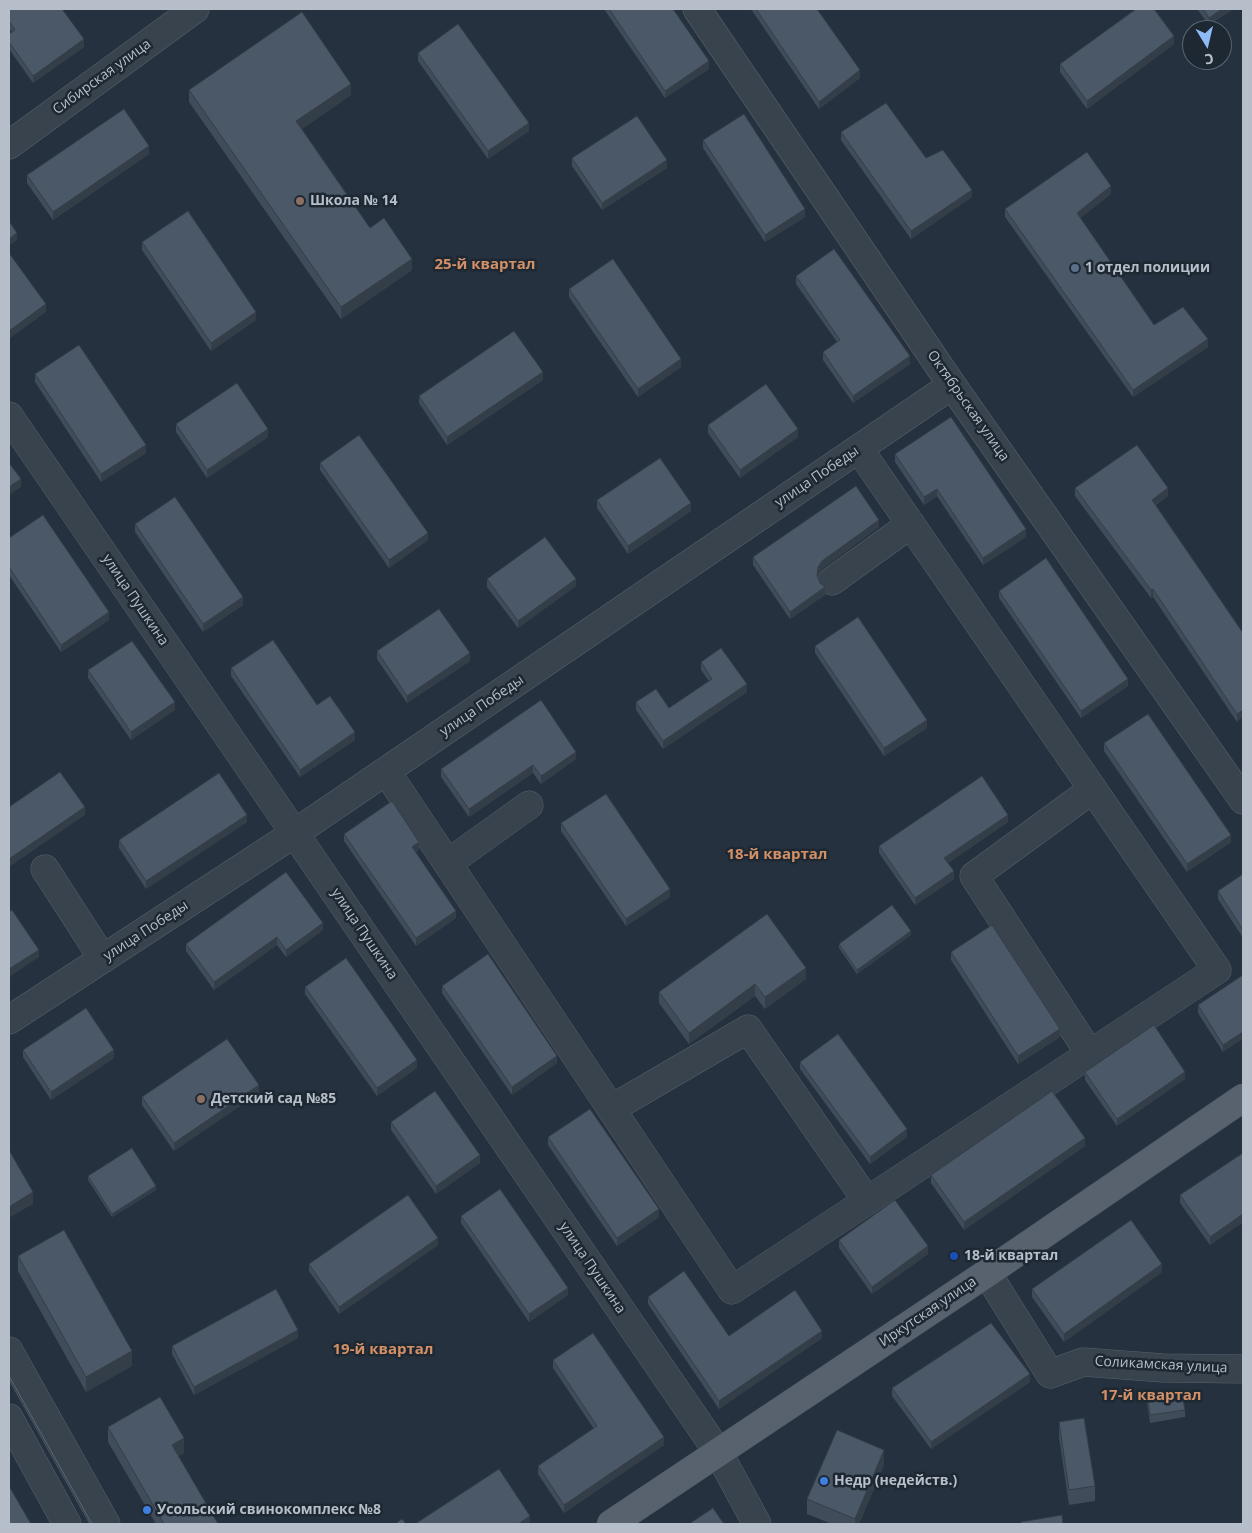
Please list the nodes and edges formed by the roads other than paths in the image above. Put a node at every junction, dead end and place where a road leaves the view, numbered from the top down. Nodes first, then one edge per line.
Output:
1 (195, 9) edge
2 (697, 9) edge
3 (9, 145) edge
4 (952, 385) junction
5 (9, 416) edge
6 (859, 449) junction
7 (911, 524) junction
8 (832, 580) dead end
9 (386, 771) junction
10 (1093, 790) junction
11 (1243, 800) edge
12 (530, 805) dead end
13 (295, 833) junction
14 (448, 864) junction
15 (45, 869) dead end
16 (103, 959) junction
17 (9, 1020) edge
18 (1090, 1054) junction
19 (1243, 1098) edge
20 (611, 1108) junction
21 (867, 1201) junction
22 (987, 1273) junction
23 (9, 1351) edge
24 (1243, 1369) edge
25 (9, 1418) edge
26 (718, 1452) junction
27 (67, 1524) edge
28 (106, 1524) edge
29 (611, 1524) edge
30 (757, 1524) edge

1 - 3 street, Сибирская улица
2 - 4 street, Октябрьская улица
4 - 6 street, улица Победы
4 - 11 street, Октябрьская улица
5 - 13 street, улица Пушкина
6 - 7 street
6 - 9 street, улица Победы
7 - 8 street
7 - 10 street
9 - 13 street, улица Победы
9 - 14 street
10 - 18 street
10 - 18 street
12 - 14 street
13 - 16 street, улица Победы
13 - 26 street, улица Пушкина
14 - 20 street
15 - 16 street
16 - 17 street, улица Победы
18 - 21 street
19 - 22 main road, Иркутская улица
20 - 21 street
20 - 21 street
22 - 24 street, Соликамская улица
22 - 26 main road, Иркутская улица
23 - 28 street
25 - 27 street
26 - 29 main road, Иркутская улица
26 - 30 street, улица Пушкина

